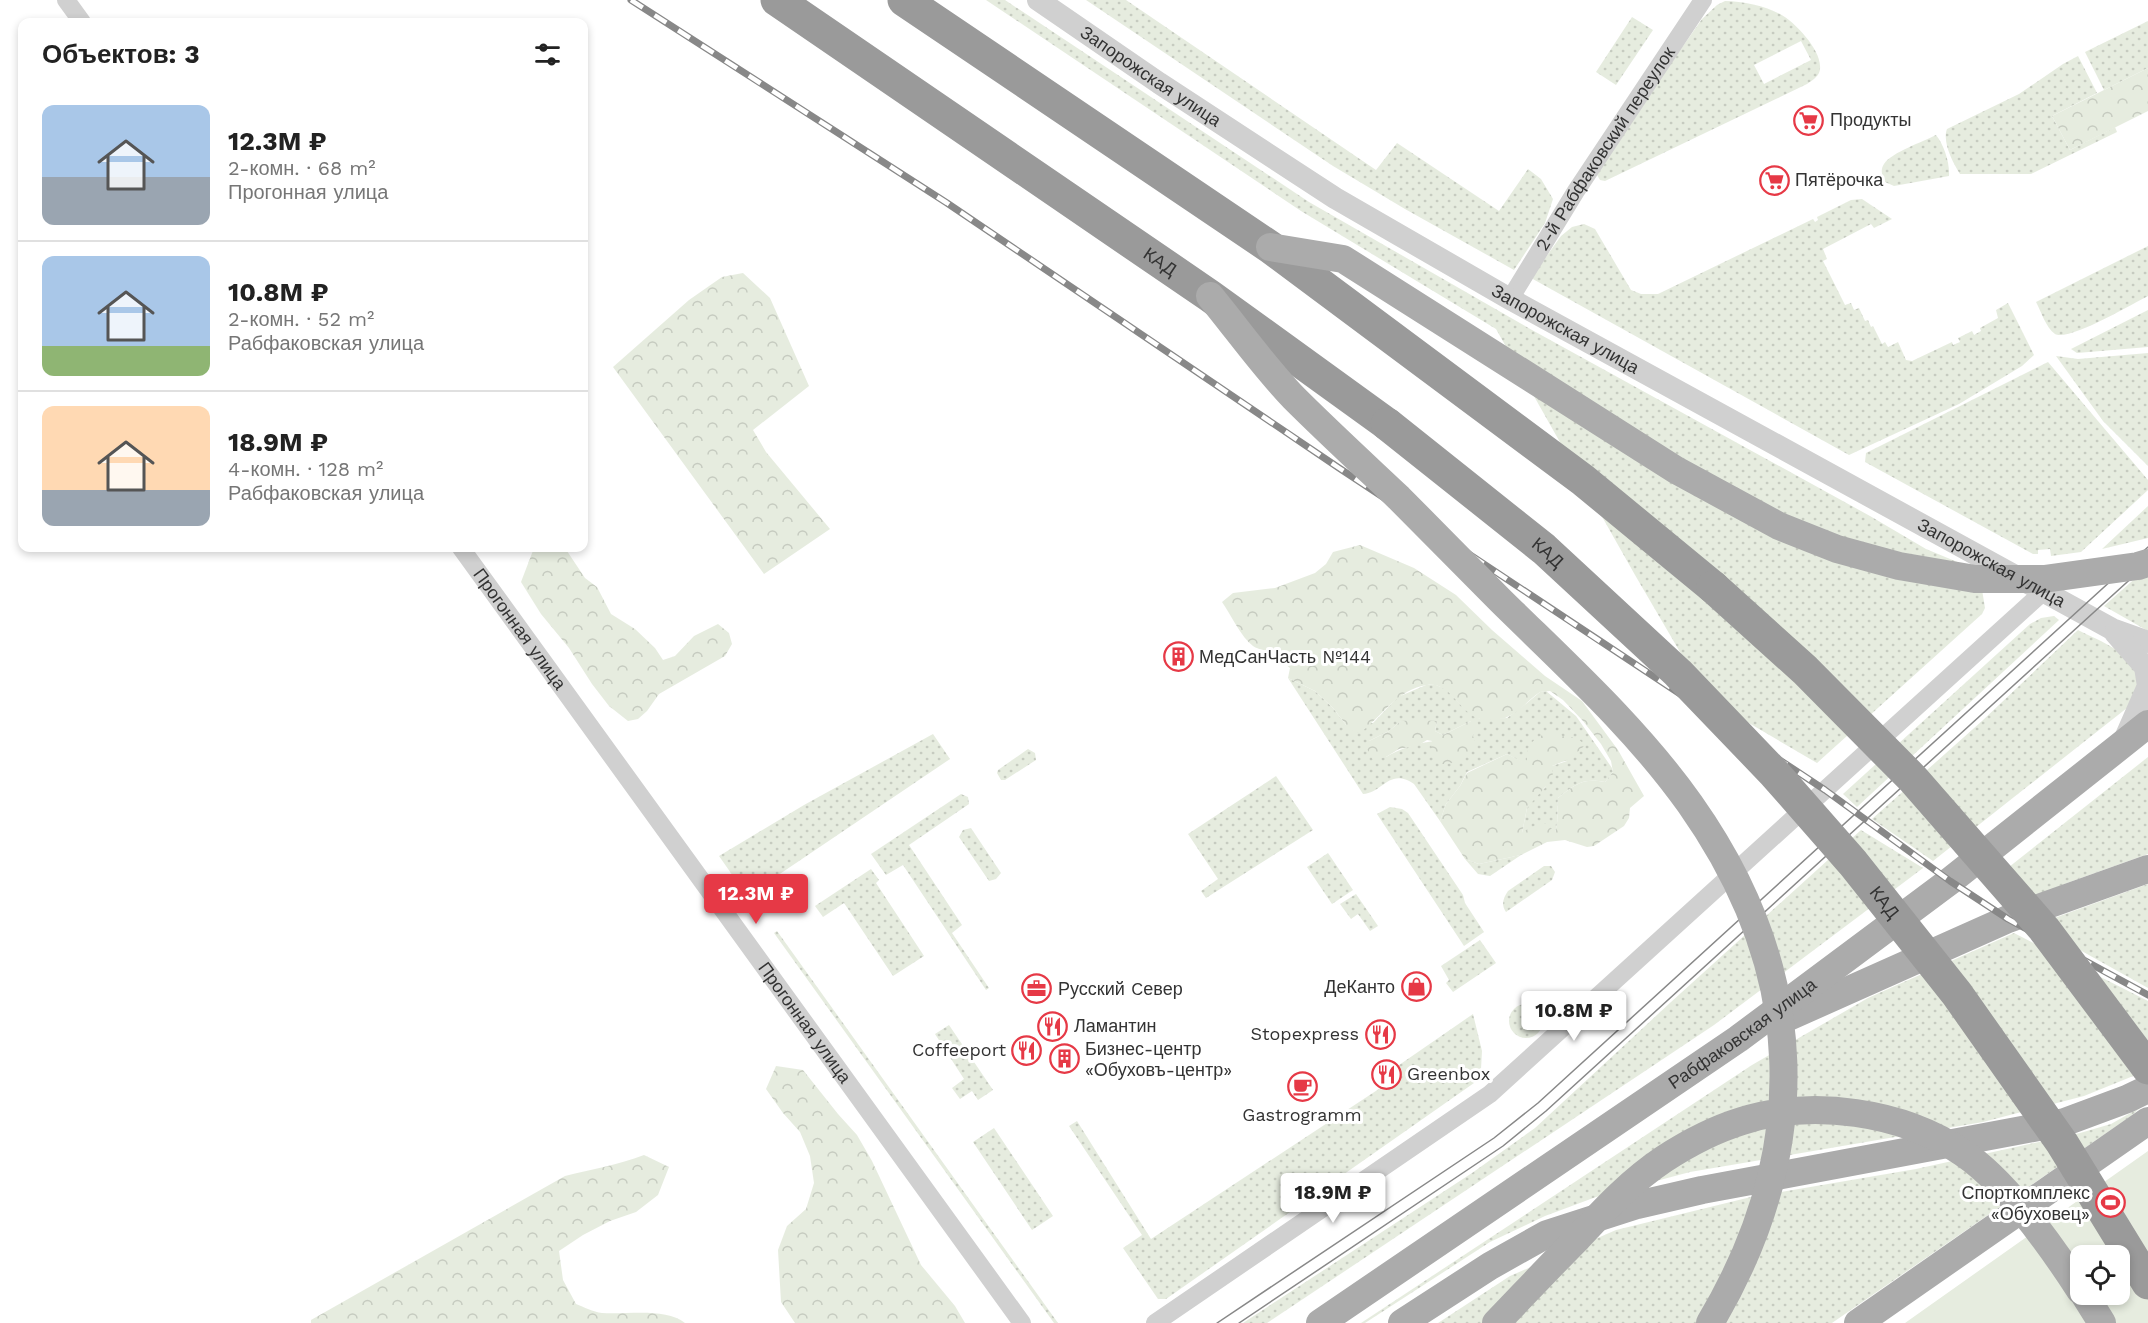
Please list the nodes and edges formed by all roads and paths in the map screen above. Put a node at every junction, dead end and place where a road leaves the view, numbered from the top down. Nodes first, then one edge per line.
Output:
1 (66, 0) edge
2 (777, 0) edge
3 (904, 0) edge
4 (1038, 0) edge
5 (1703, 0) edge
6 (79, 18) edge
7 (1270, 247) junction
8 (1210, 296) junction
9 (1510, 299) junction
10 (465, 552) edge
11 (2148, 563) edge
12 (2044, 591) junction
13 (2112, 629) junction
14 (2148, 642) edge
15 (2148, 724) edge
16 (2122, 746) junction
17 (2148, 869) edge
18 (1738, 1039) junction
19 (2148, 1068) edge
20 (2148, 1089) edge
21 (2148, 1120) edge
22 (2070, 1276) edge
23 (2148, 1282) edge
24 (2091, 1305) edge
25 (1022, 1323) edge
26 (1155, 1323) edge
27 (1320, 1323) edge
28 (1402, 1323) edge
29 (1496, 1323) edge
30 (1710, 1323) edge
31 (1858, 1323) edge
32 (2102, 1323) edge

1 - 6 street
2 - 8 highway, КАД
3 - 7 highway
4 - 9 street, Запорожская улица
5 - 9 street, 2-й Рабфаковский переулок
7 - 11 main road, bridge
7 - 19 highway, bridge
8 - 23 highway, КАД, bridge
8 - 30 main road, bridge
9 - 12 street, Запорожская улица
10 - 25 street, Прогонная улица
12 - 13 street, Запорожская улица
12 - 26 street
13 - 14 street
13 - 16 street
15 - 16 main road, Рабфаковская улица
16 - 18 main road, Рабфаковская улица
17 - 18 main road
18 - 27 main road, Рабфаковская улица
20 - 28 main road
21 - 31 main road
22 - 29 main road, bridge
24 - 32 main road

